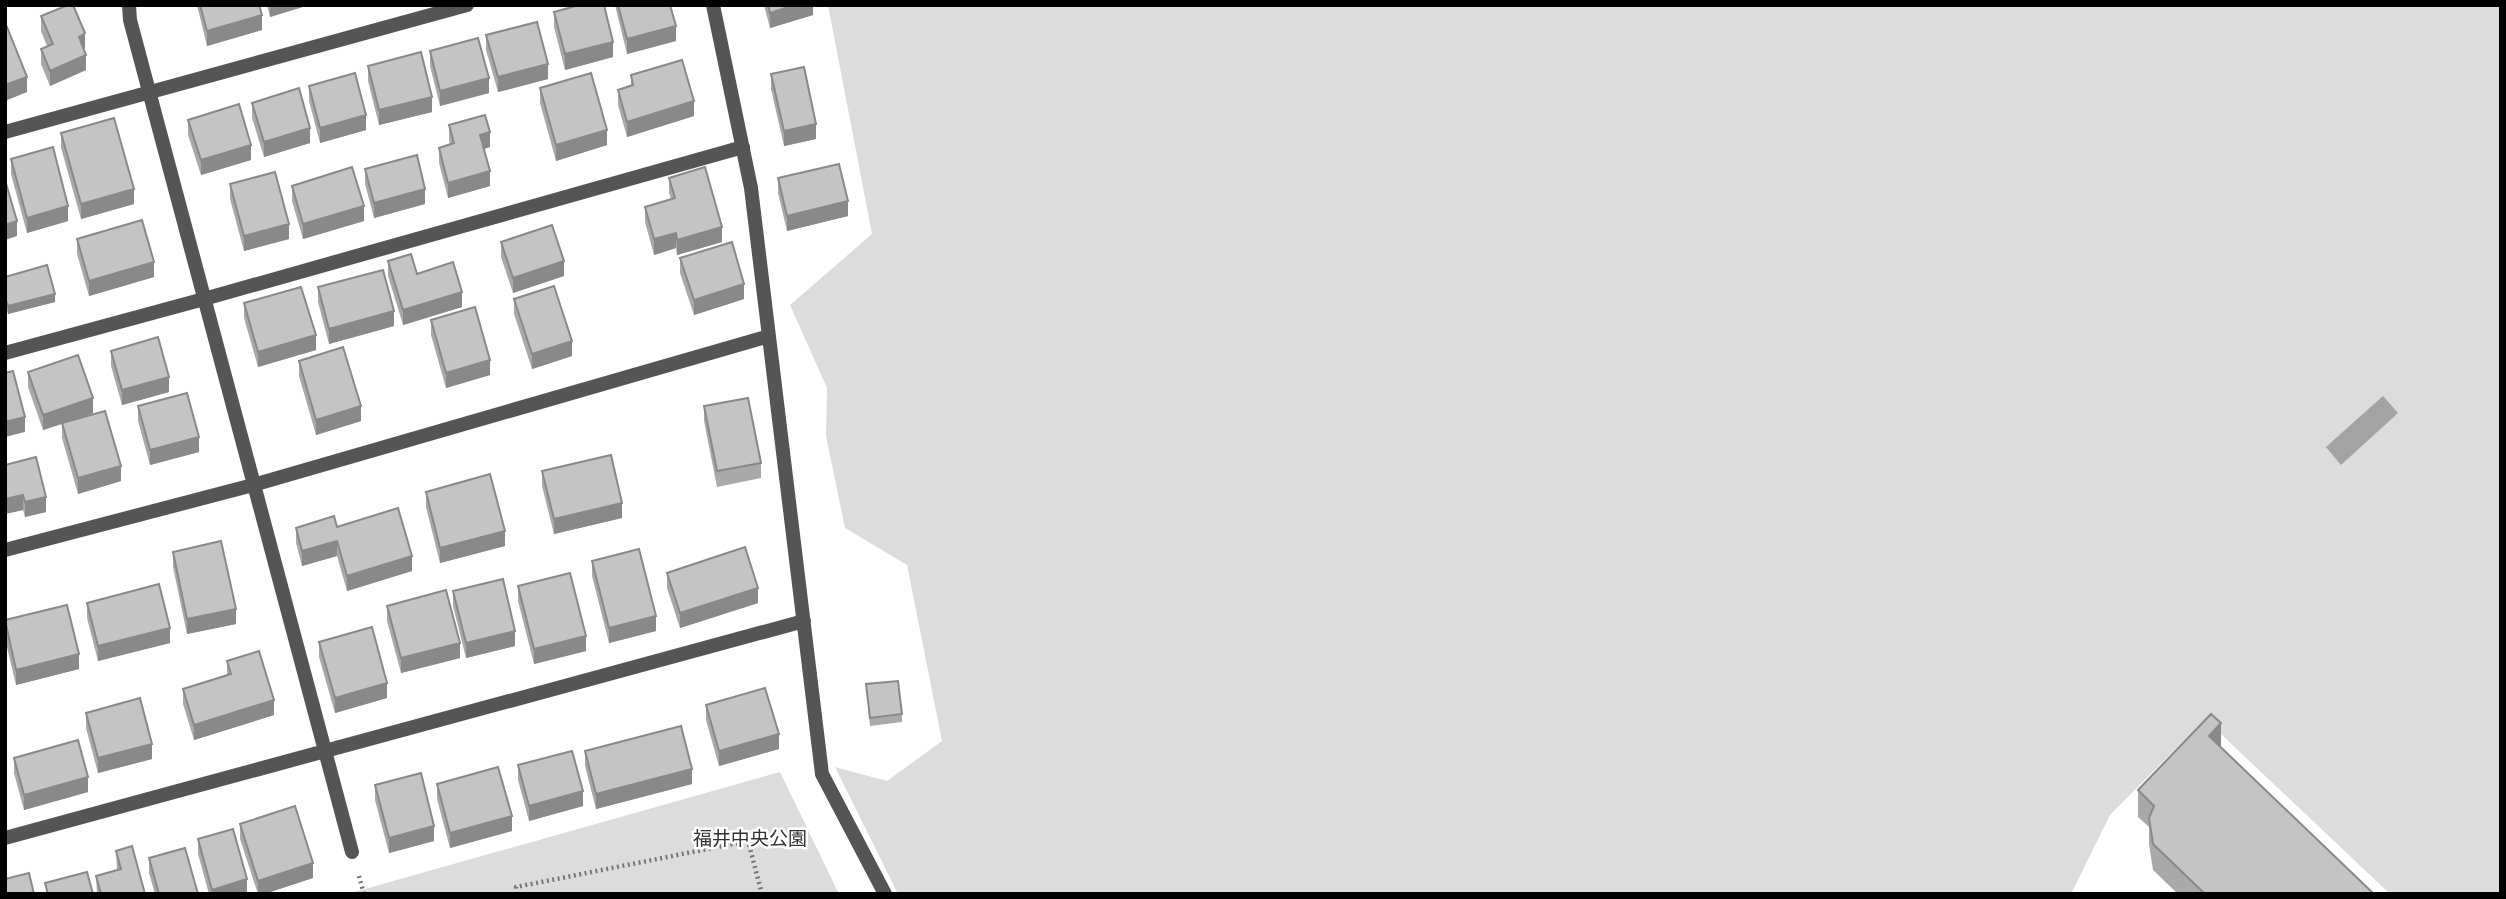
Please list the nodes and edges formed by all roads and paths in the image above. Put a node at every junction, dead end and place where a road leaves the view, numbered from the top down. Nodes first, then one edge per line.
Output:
1 (129, 5) edge
2 (467, 5) edge
3 (713, 5) edge
4 (149, 91) junction
5 (5, 132) edge
6 (743, 147) junction
7 (204, 299) junction
8 (769, 336) junction
9 (5, 353) edge
10 (253, 485) junction
11 (5, 550) edge
12 (804, 621) junction
13 (325, 752) junction
14 (5, 838) edge
15 (352, 852) dead end
16 (517, 894) edge
17 (762, 894) edge
18 (885, 894) edge

1 - 4 street
2 - 4 street
3 - 6 street
4 - 5 street
4 - 7 street
6 - 7 street
6 - 8 street
7 - 9 street
7 - 10 street
8 - 10 street
8 - 12 street
10 - 11 street
10 - 13 street
12 - 13 street
12 - 18 street
13 - 14 street
13 - 15 street
16 - 17 path

